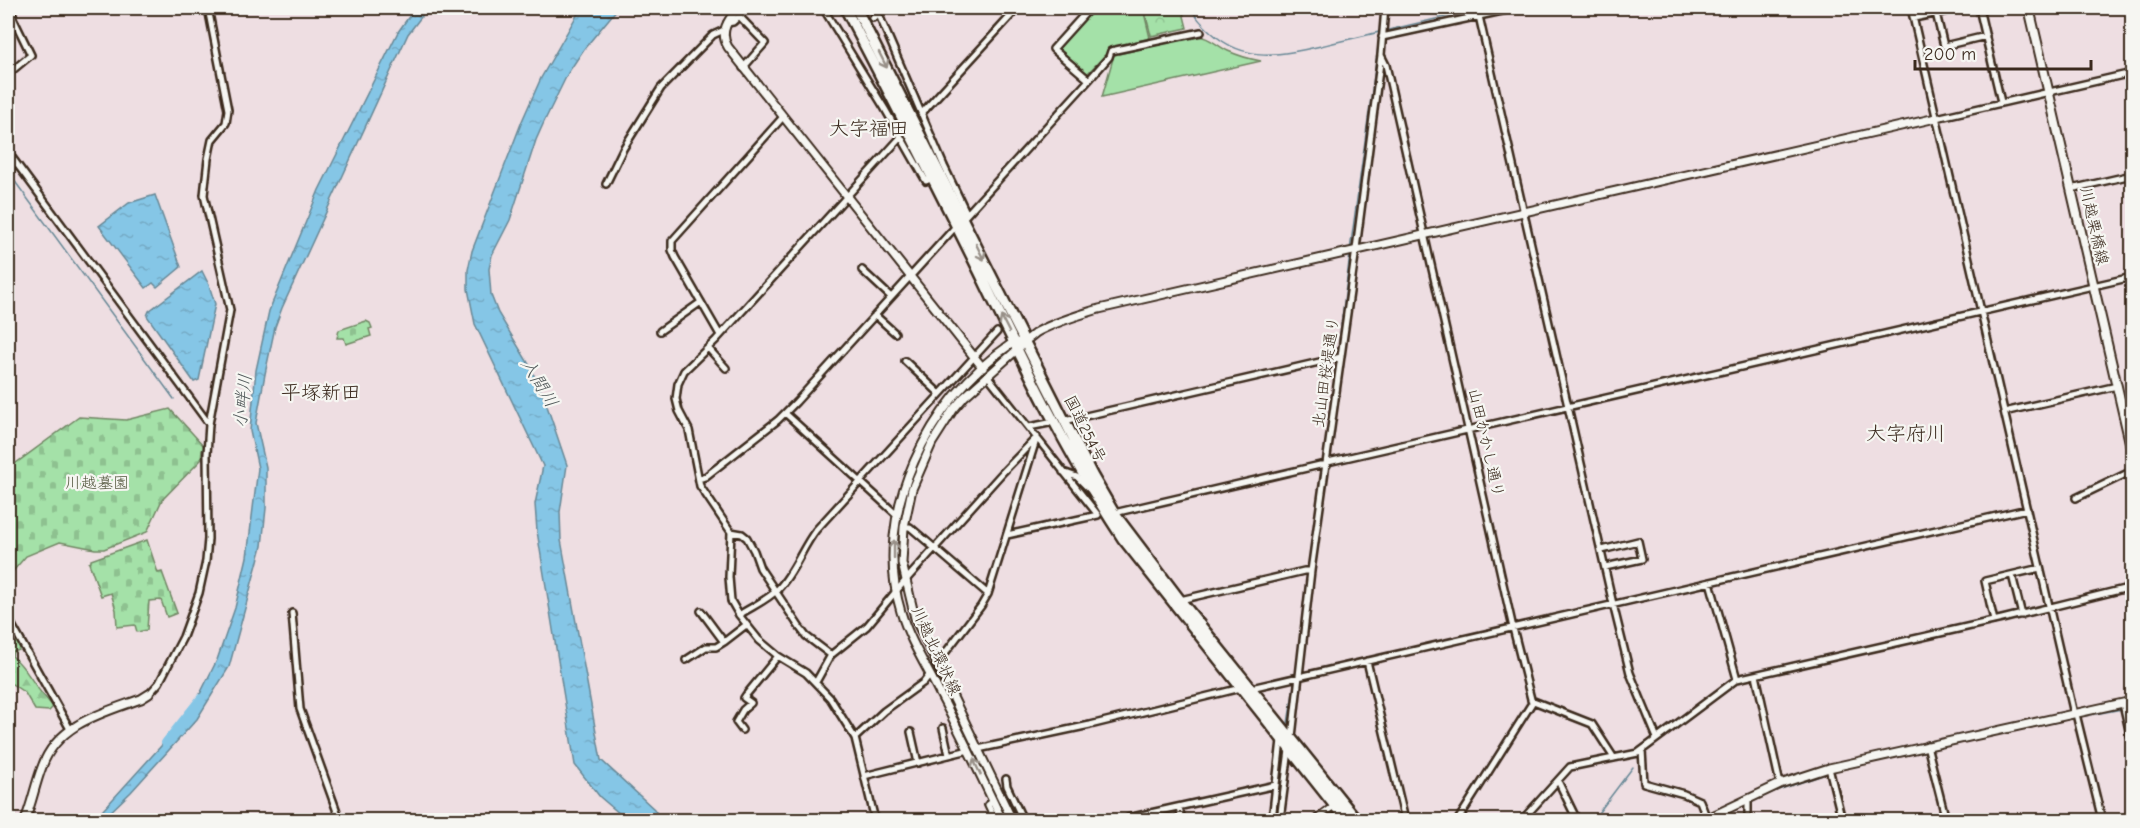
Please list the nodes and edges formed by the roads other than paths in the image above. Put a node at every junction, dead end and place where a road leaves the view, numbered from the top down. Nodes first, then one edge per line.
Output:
1 (12, 8) edge
2 (208, 8) edge
3 (738, 8) edge
4 (748, 8) edge
5 (824, 8) edge
6 (845, 8) edge
7 (856, 8) edge
8 (1018, 8) edge
9 (1090, 8) edge
10 (1385, 8) edge
11 (1516, 8) edge
12 (1911, 8) edge
13 (1962, 8) edge
14 (1979, 8) edge
15 (2029, 8) edge
16 (879, 9) edge
17 (1936, 13) junction
18 (739, 16) junction
19 (1479, 16) junction
20 (873, 18) dead end
21 (1914, 18) junction
22 (726, 26) junction
23 (1201, 32) dead end
24 (1986, 36) junction
25 (1383, 37) junction
26 (1381, 55) junction
27 (743, 68) junction
28 (2133, 72) edge
29 (8, 74) edge
30 (1089, 80) junction
31 (2049, 91) junction
32 (2001, 102) junction
33 (921, 114) junction
34 (783, 117) junction
35 (1936, 118) junction
36 (901, 137) junction
37 (8, 152) edge
38 (2133, 175) edge
39 (933, 178) junction
40 (606, 184) dead end
41 (2071, 189) junction
42 (846, 198) junction
43 (1523, 211) junction
44 (962, 219) junction
45 (1425, 234) junction
46 (1356, 249) junction
47 (862, 270) dead end
48 (910, 277) junction
49 (2133, 277) edge
50 (2094, 287) junction
51 (891, 297) junction
52 (701, 302) junction
53 (1982, 313) junction
54 (875, 315) junction
55 (660, 331) dead end
56 (997, 332) dead end
57 (895, 333) dead end
58 (720, 335) junction
59 (1018, 344) junction
60 (708, 348) junction
61 (973, 356) junction
62 (1341, 357) junction
63 (905, 362) dead end
64 (726, 368) dead end
65 (985, 371) junction
66 (2117, 386) junction
67 (940, 394) junction
68 (1567, 408) junction
69 (2004, 412) junction
70 (785, 413) junction
71 (1060, 421) junction
72 (209, 424) junction
73 (1029, 428) junction
74 (1470, 429) junction
75 (2130, 431) edge
76 (1037, 437) junction
77 (2133, 451) edge
78 (1328, 464) junction
79 (1062, 471) junction
80 (2133, 471) edge
81 (699, 479) junction
82 (860, 481) junction
83 (1092, 492) junction
84 (2076, 498) dead end
85 (2027, 509) junction
86 (1114, 513) junction
87 (897, 515) junction
88 (904, 527) junction
89 (731, 532) junction
90 (1007, 536) junction
91 (936, 548) junction
92 (1602, 550) junction
93 (1605, 567) junction
94 (2040, 568) junction
95 (1311, 571) junction
96 (2012, 575) junction
97 (906, 581) junction
98 (1710, 582) junction
99 (2133, 587) edge
100 (897, 590) junction
101 (776, 592) junction
102 (988, 594) junction
103 (1180, 600) junction
104 (1613, 604) junction
105 (2049, 607) junction
106 (701, 611) dead end
107 (292, 614) dead end
108 (739, 615) junction
109 (2022, 615) junction
110 (8, 618) edge
111 (1994, 621) junction
112 (746, 625) junction
113 (1513, 628) junction
114 (724, 642) junction
115 (831, 655) junction
116 (778, 656) junction
117 (686, 660) dead end
118 (1367, 661) junction
119 (936, 665) junction
120 (930, 674) junction
121 (1756, 675) junction
122 (1299, 676) junction
123 (1737, 679) junction
124 (816, 682) junction
125 (1241, 688) junction
126 (1251, 688) junction
127 (149, 694) joint
128 (1531, 700) junction
129 (2133, 701) edge
130 (2123, 704) junction
131 (2075, 714) junction
132 (943, 728) dead end
133 (70, 729) junction
134 (742, 730) dead end
135 (911, 732) dead end
136 (855, 738) junction
137 (1281, 738) junction
138 (1657, 738) junction
139 (2133, 743) edge
140 (1291, 744) junction
141 (1927, 745) junction
142 (978, 749) junction
143 (969, 750) junction
144 (1642, 750) junction
145 (949, 755) junction
146 (1614, 758) junction
147 (918, 763) junction
148 (1829, 768) junction
149 (864, 776) junction
150 (1006, 779) dead end
151 (1558, 781) junction
152 (1780, 784) junction
153 (1276, 785) junction
154 (1012, 797) junction
155 (1748, 799) junction
156 (993, 801) junction
157 (1003, 801) junction
158 (1334, 806) junction
159 (1179, 807) junction
160 (1461, 819) edge
161 (25, 820) edge
162 (340, 820) edge
163 (875, 820) edge
164 (995, 820) edge
165 (1002, 820) edge
166 (1012, 820) edge
167 (1023, 820) edge
168 (1129, 820) edge
169 (1182, 820) edge
170 (1272, 820) edge
171 (1280, 820) edge
172 (1315, 820) edge
173 (1346, 820) edge
174 (1358, 820) edge
175 (1405, 820) edge
176 (1522, 820) edge
177 (1577, 820) edge
178 (1705, 820) edge
179 (1748, 820) edge
180 (1842, 820) edge
181 (1946, 820) edge
182 (2102, 820) edge

1 - 29 street
2 - 72 street
3 - 22 street
4 - 18 street
5 - 36 street
6 - 39 highway, 国道254号
7 -> 44 highway, 国道254号
8 - 33 street
9 - 30 street
10 - 25 street, 北山田桜堤通り
11 - 19 street
12 - 21 street
13 - 17 street
14 - 24 street
15 - 31 main road, 川越栗橋線
16 - 20 street
16 - 33 street
17 - 21 street
17 - 24 street
18 - 22 street
18 - 27 street
19 - 25 street
19 - 43 street
21 - 35 street
22 - 27 street
22 - 40 street
23 - 30 street
24 - 32 street
25 - 26 street, 北山田桜堤通り
26 - 45 street, 山田かかし通り
26 - 46 street, 北山田桜堤通り
27 - 34 street
28 - 31 street
30 - 44 street
31 - 32 street
31 - 41 main road, 川越栗橋線
32 - 35 street
33 - 44 street
34 - 42 street
34 - 52 street
35 - 43 street, 川越北環状線
35 - 53 street
36 - 39 street
36 - 42 street
37 - 72 street
38 - 41 street
39 - 44 highway, 国道254号
41 - 50 main road, 川越栗橋線
42 - 48 street
42 - 58 street
43 - 45 street, 川越北環状線
43 - 68 street
44 - 48 street
44 - 59 highway, 国道254号
45 - 46 street, 川越北環状線
45 - 74 street, 山田かかし通り
46 - 59 street, 川越北環状線
46 - 62 street, 北山田桜堤通り
47 - 51 street
48 - 51 street
48 - 61 street
49 - 50 street
50 - 53 street
50 - 66 main road, 川越栗橋線
51 - 54 street
52 - 55 street
52 - 58 street
53 - 68 street
53 - 69 street
54 - 57 street
54 - 70 street
56 - 61 street
58 - 60 street
59 - 65 street, 川越北環状線
59 - 71 highway, 国道254号
60 - 64 street
60 - 81 street
61 - 65 street
61 - 67 street
62 - 71 street
62 - 78 street, 北山田桜堤通り
63 - 67 street
65 - 73 street
65 - 87 street, 川越北環状線
65 - 88 street, 川越北環状線
66 - 69 street
66 - 75 main road, 川越栗橋線
67 - 82 street
68 - 74 street
68 - 92 street
69 - 85 street
70 - 81 street
70 - 82 street
71 - 73 street
71 - 83 highway, 国道254号
71 - 86 highway, 国道254号
72 - 127 street
73 - 76 street
74 - 78 street
74 - 113 street, 山田かかし通り
75 - 77 main road, 川越栗橋線
76 - 79 street
76 - 90 street
76 - 91 street
78 - 86 street
78 - 95 street, 北山田桜堤通り
79 - 83 street
79 - 90 street
80 - 84 street
81 - 89 street
82 - 87 street
82 - 101 street
83 - 125 highway, 国道254号
85 - 94 street
85 - 98 street
86 - 103 highway, 国道254号
100 -> 87 street, 川越北環状線
88 - 91 street
88 - 97 street, 川越北環状線
89 - 101 street
89 - 108 street
90 - 102 street
91 - 97 street
91 - 102 street
92 - 93 street
92 - 93 street
93 - 104 street
94 - 96 street
94 - 105 street
95 - 103 street
95 - 122 street, 北山田桜堤通り
96 - 109 street
96 - 111 street
97 - 100 street
97 - 119 street, 川越北環状線
98 - 104 street
98 - 123 street
99 - 105 street
100 - 115 street
100 - 120 street, 川越北環状線
101 - 108 street
101 - 115 street
102 - 119 street
103 - 126 highway, 国道254号
104 - 113 street
104 - 138 street
105 - 109 street
105 - 131 street
106 - 114 street
107 - 162 street
108 - 112 street
109 - 111 street
110 - 133 street
111 - 121 street
112 - 114 street
112 - 116 street
113 - 118 street
113 - 128 street, 山田かかし通り
114 - 117 street
115 - 124 street
116 - 124 street
116 - 134 street
118 - 122 street
118 - 175 street
119 - 142 street, 川越北環状線
120 - 136 street
120 - 143 street, 川越北環状線
121 - 123 street
121 - 152 street
122 - 126 street
122 - 140 street, 北山田桜堤通り
123 - 138 street
124 - 136 street
125 - 137 highway, 国道254号
125 - 142 street
126 - 140 highway, 国道254号
127 - 133 street
128 - 146 street
128 - 160 street
129 - 130 street
130 - 131 street
130 - 139 street
131 - 141 street
131 - 182 street
132 - 145 street
133 - 161 street
135 - 147 street
136 - 149 street
137 - 140 highway, 国道254号
137 - 153 street
138 - 144 street
140 - 158 highway, 国道254号
140 - 171 street, 北山田桜堤通り
140 - 174 highway, 国道254号
141 - 148 street
141 - 181 street
142 - 157 street, 川越北環状線
143 - 145 street
156 -> 143 street, 川越北環状線
144 - 146 street
144 - 178 street
145 - 147 street
146 - 151 street
147 - 149 street
148 - 152 street
148 - 180 street
149 - 163 street
150 - 154 street
151 - 176 street
151 - 177 street
152 - 155 street
153 - 159 street
153 - 170 street
154 - 157 street
154 - 167 street
155 - 178 street
155 - 179 street
156 - 164 street
156 - 165 street, 川越北環状線
157 - 166 street, 川越北環状線
158 - 172 street
158 - 173 highway, 国道254号
159 - 168 street
159 - 169 street

